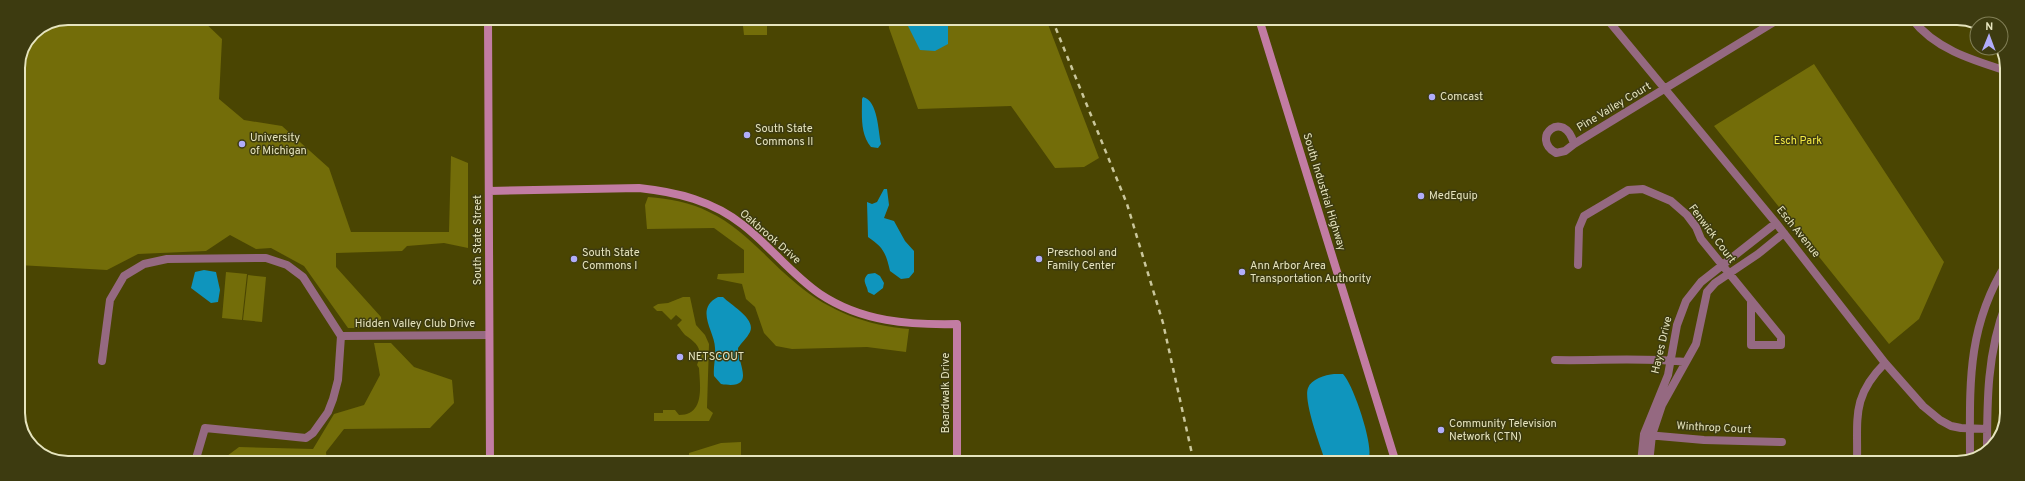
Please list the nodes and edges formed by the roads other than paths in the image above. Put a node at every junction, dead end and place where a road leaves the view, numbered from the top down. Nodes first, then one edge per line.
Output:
1 (488, 25) edge
2 (1261, 25) edge
3 (1612, 25) edge
4 (1768, 25) edge
5 (1918, 25) edge
6 (2000, 69) edge
7 (1666, 88) junction
8 (1574, 144) dead end
9 (489, 191) junction
10 (1776, 223) junction
11 (1784, 233) junction
12 (1578, 265) dead end
13 (1722, 266) junction
14 (1728, 274) junction
15 (2000, 275) edge
16 (1751, 301) junction
17 (2000, 319) edge
18 (957, 324) joint
19 (489, 335) junction
20 (341, 336) junction
21 (1555, 360) dead end
22 (102, 361) dead end
23 (1671, 361) junction
24 (1685, 362) junction
25 (1885, 363) junction
26 (1970, 428) junction
27 (1987, 429) junction
28 (1648, 435) junction
29 (1782, 442) dead end
30 (1987, 443) edge
31 (1970, 454) edge
32 (197, 456) edge
33 (490, 456) edge
34 (957, 456) edge
35 (1394, 456) edge
36 (1643, 456) edge
37 (1649, 456) edge
38 (1857, 456) edge

1 - 9 street, South State Street
2 - 35 street, South Industrial Highway
3 - 7 street, Esch Avenue
4 - 7 street, Pine Valley Court
5 - 6 street
7 - 8 street, Pine Valley Court
7 - 10 street, Esch Avenue
9 - 18 street, Oakbrook Drive
9 - 19 street, South State Street
10 - 11 street, Esch Avenue
10 - 13 street, Hayes Drive
11 - 14 street, Hayes Drive
11 - 25 street, Esch Avenue
12 - 13 street, Fenwick Court
13 - 14 street, Fenwick Court
13 - 23 street, Hayes Drive
14 - 16 street, Fenwick Court
14 - 24 street, Hayes Drive
15 - 26 street
16 - 16 street, Fenwick Court
17 - 27 street
18 - 34 street, Boardwalk Drive
19 - 20 street, Hidden Valley Club Drive
19 - 33 street, South State Street
20 - 22 street, Hidden Valley Club Drive
20 - 32 street, Hidden Valley Club Drive
21 - 23 street
23 - 24 street
23 - 28 street, Hayes Drive
24 - 28 street, Hayes Drive
25 - 26 street, Esch Avenue
25 - 38 street
26 - 27 street, Esch Avenue
26 - 31 street
27 - 30 street
28 - 29 street, Winthrop Court
28 - 36 street, Hayes Drive
28 - 37 street, Hayes Drive

